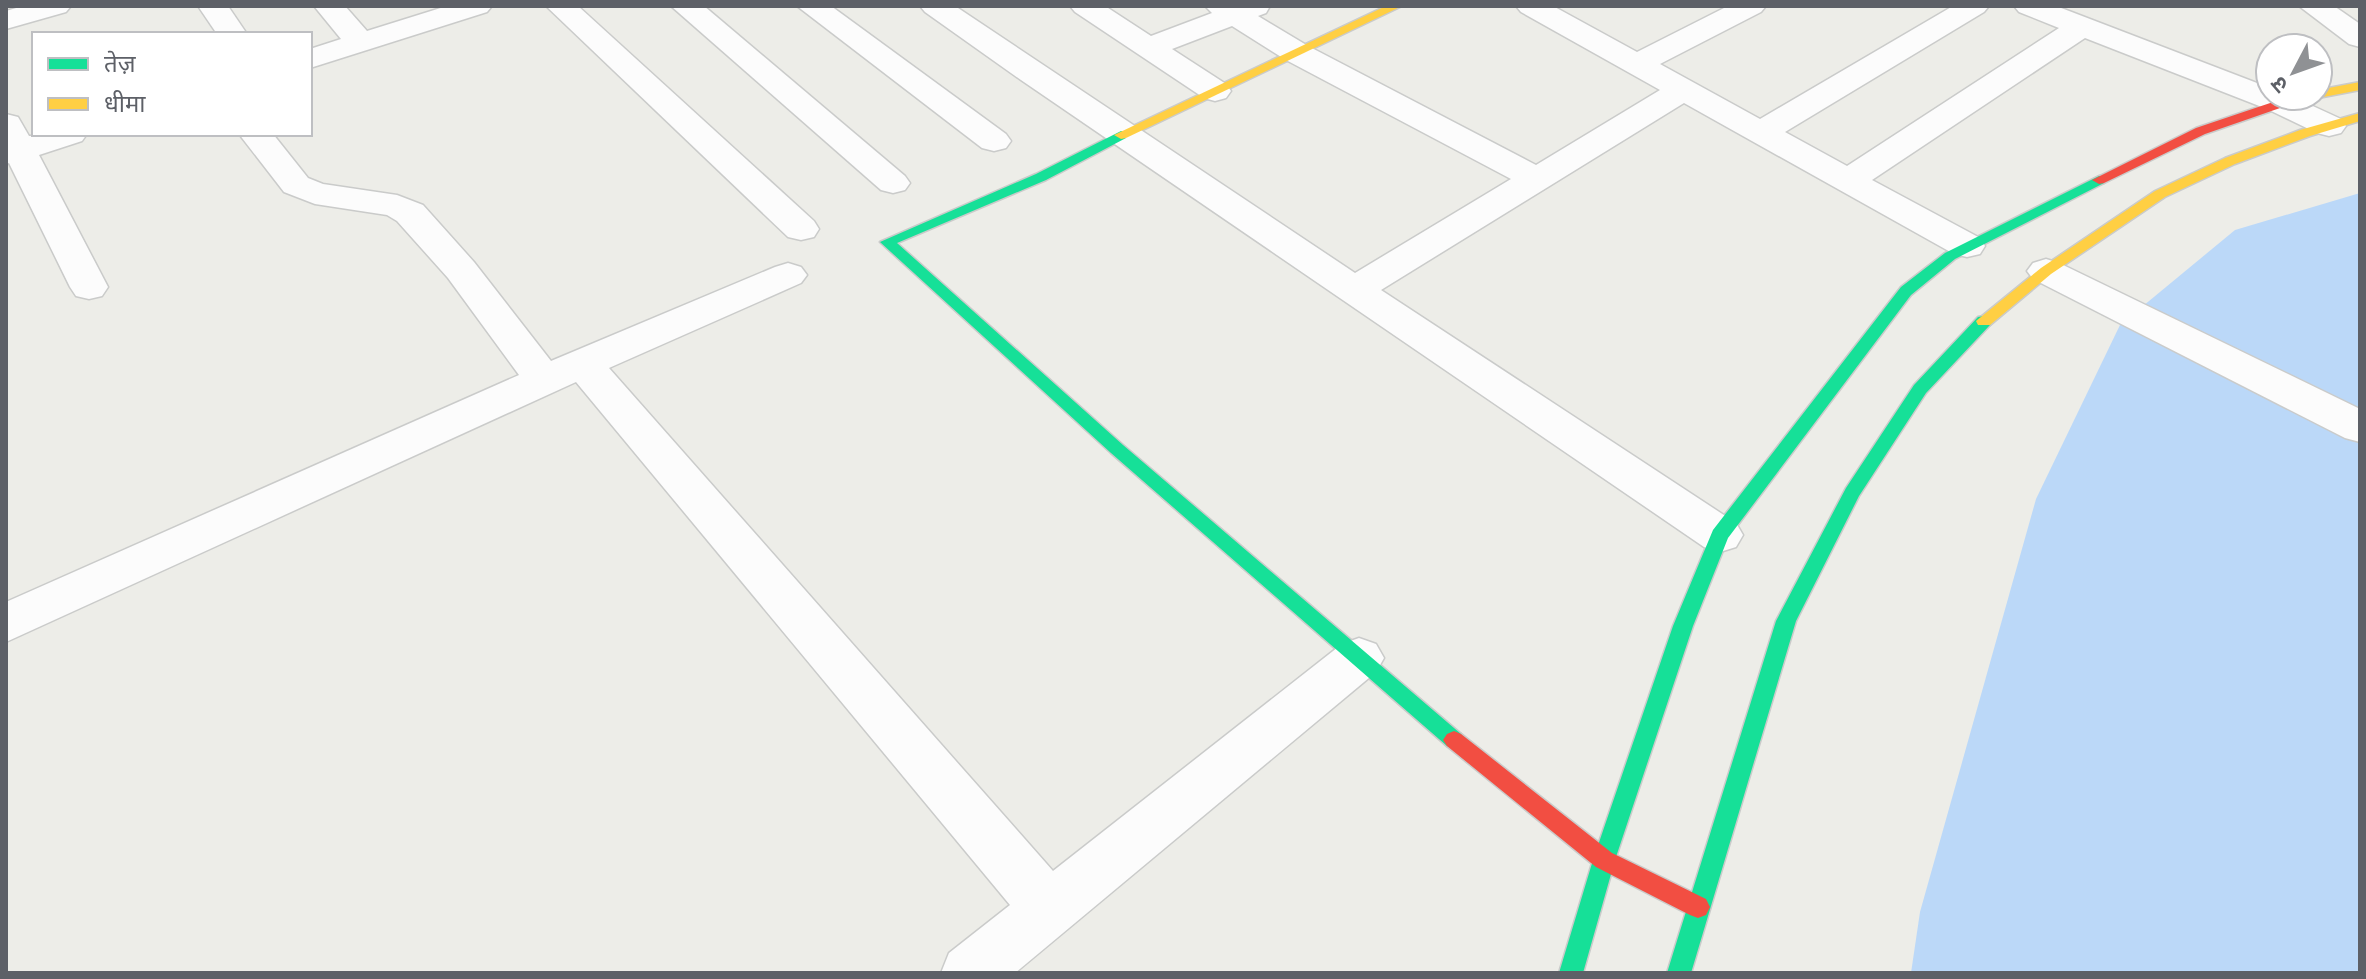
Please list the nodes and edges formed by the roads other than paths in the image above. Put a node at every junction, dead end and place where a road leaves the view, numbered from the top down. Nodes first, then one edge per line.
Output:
1 (56, 6) edge
2 (213, 6) edge
3 (329, 6) edge
4 (477, 6) edge
5 (561, 6) edge
6 (686, 6) edge
7 (812, 6) edge
8 (935, 6) edge
9 (1085, 6) edge
10 (1531, 6) edge
11 (1751, 6) edge
12 (1974, 6) edge
13 (2029, 6) edge
14 (2314, 6) edge
15 (1238, 9) edge
16 (1379, 9) edge
17 (6, 20) edge
18 (2081, 27) junction
19 (231, 32) edge
20 (2360, 38) edge
21 (361, 43) junction
22 (1150, 47) junction
23 (1297, 53) junction
24 (312, 58) edge
25 (1637, 64) junction
26 (2254, 86) edge
27 (2360, 86) edge
28 (1683, 90) junction
29 (1215, 91) junction
30 (2334, 91) edge
31 (2257, 112) edge
32 (2310, 112) edge
33 (2360, 117) edge
34 (2329, 126) junction
35 (1760, 133) junction
36 (1121, 135) junction
37 (55, 136) edge
38 (258, 136) edge
39 (994, 141) dead end
40 (11, 142) edge
41 (1537, 179) junction
42 (1847, 181) junction
43 (893, 183) dead end
44 (801, 229) dead end
45 (1967, 246) junction
46 (2046, 271) junction
47 (788, 275) dead end
48 (89, 287) dead end
49 (1356, 289) junction
50 (563, 371) junction
51 (2360, 427) edge
52 (1720, 535) junction
53 (6, 623) edge
54 (1359, 658) junction
55 (1604, 860) junction
56 (1698, 907) junction
57 (1049, 909) junction
58 (970, 973) edge
59 (1571, 973) edge
60 (1679, 973) edge

1 - 17 street
2 - 19 street
3 - 21 street
4 - 21 street
5 - 44 street
6 - 43 street
7 - 39 street
8 - 36 street
9 - 22 street
10 - 25 street
11 - 25 street
12 - 35 street
13 - 18 street
14 - 20 street
15 - 22 street
15 - 23 street
16 - 23 street
18 - 26 street
18 - 42 street
21 - 24 street
22 - 29 street
23 - 29 street
23 - 41 street
25 - 28 street
27 - 30 street
28 - 35 street
28 - 41 street
29 - 36 street
31 - 45 street
32 - 34 street
33 - 34 street
34 - 46 street
35 - 42 street
36 - 49 street
36 - 54 street
37 - 40 street
38 - 50 street
40 - 48 street
41 - 49 street
42 - 45 street
45 - 52 street
46 - 51 street
46 - 56 street
47 - 50 street
49 - 52 street
50 - 53 street
50 - 57 street
52 - 55 street
54 - 55 street
54 - 57 street
55 - 56 street
55 - 59 street
56 - 60 street
57 - 58 street

